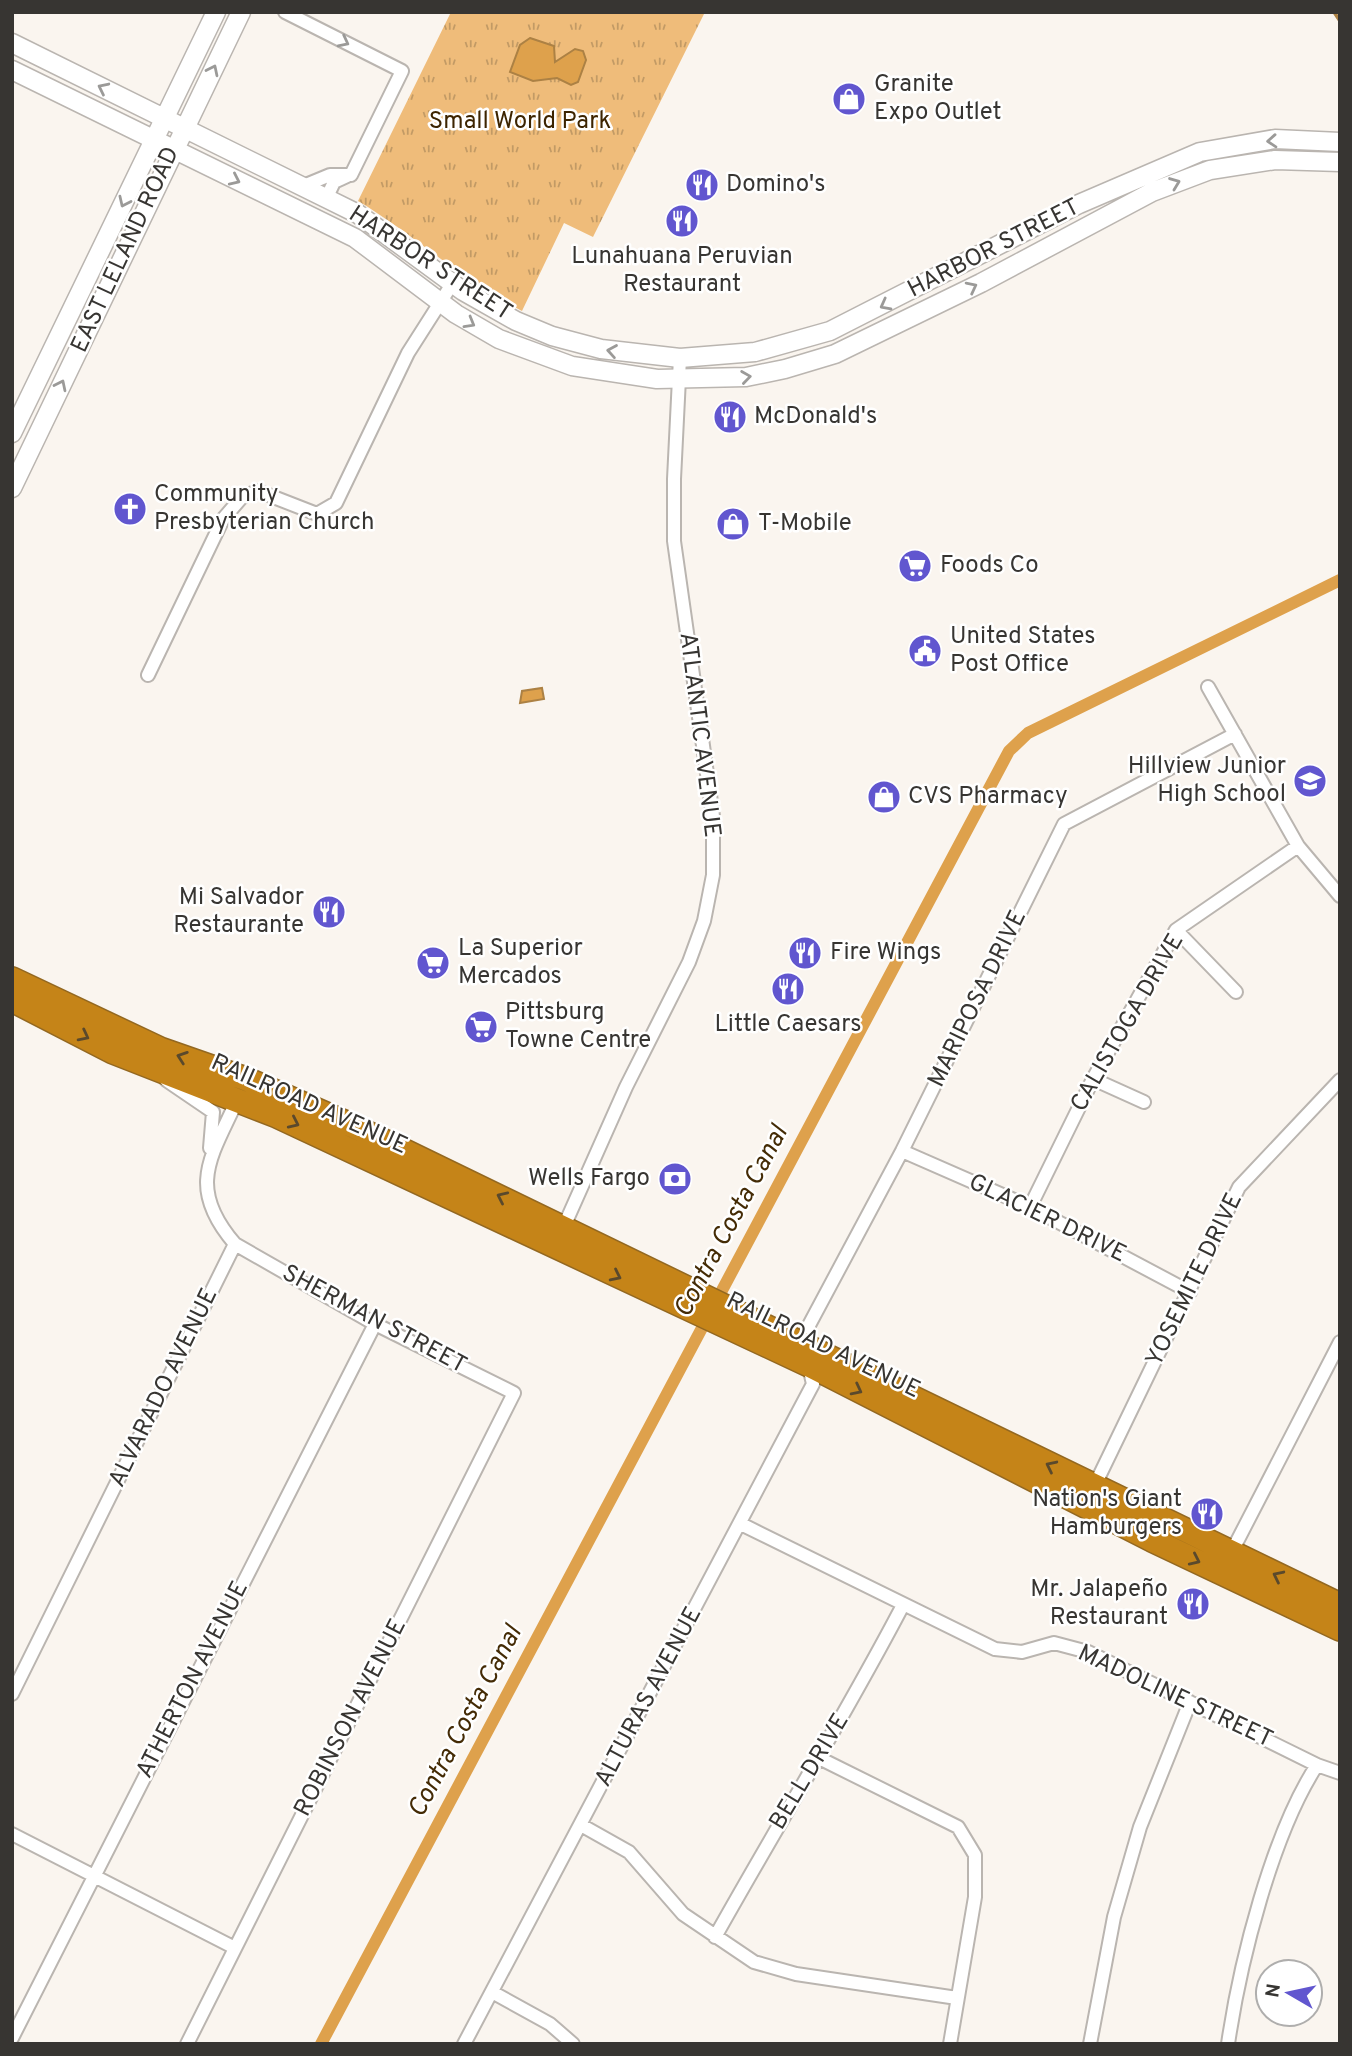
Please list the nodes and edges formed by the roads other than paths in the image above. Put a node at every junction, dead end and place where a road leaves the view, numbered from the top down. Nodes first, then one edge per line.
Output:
1 (216, 12) edge
2 (241, 12) edge
3 (285, 12) edge
4 (12, 43) edge
5 (12, 70) edge
6 (164, 117) junction
7 (184, 128) junction
8 (153, 141) junction
9 (1340, 142) edge
10 (173, 150) junction
11 (1340, 162) edge
12 (351, 175) junction
13 (301, 187) junction
14 (326, 199) junction
15 (452, 284) junction
16 (439, 302) junction
17 (858, 320) junction
18 (868, 340) junction
19 (680, 358) junction
20 (678, 380) junction
21 (12, 433) edge
22 (12, 488) edge
23 (148, 675) dead end
24 (1208, 687) dead end
25 (1235, 734) junction
26 (1298, 846) junction
27 (1340, 896) edge
28 (1176, 930) junction
29 (12, 979) edge
30 (1236, 992) dead end
31 (12, 1000) edge
32 (153, 1068) junction
33 (1093, 1079) junction
34 (1340, 1080) edge
35 (241, 1090) junction
36 (1144, 1102) dead end
37 (902, 1151) junction
38 (208, 1164) junction
39 (1030, 1207) junction
40 (559, 1236) junction
41 (235, 1244) junction
42 (1190, 1292) junction
43 (375, 1324) junction
44 (1340, 1342) edge
45 (806, 1355) junction
46 (514, 1393) joint
47 (1089, 1496) junction
48 (741, 1524) junction
49 (1226, 1563) junction
50 (903, 1605) junction
51 (1340, 1605) edge
52 (1340, 1629) edge
53 (12, 1694) edge
54 (1190, 1702) junction
55 (817, 1757) junction
56 (1317, 1765) junction
57 (1340, 1773) edge
58 (581, 1825) junction
59 (12, 1834) edge
60 (93, 1874) junction
61 (715, 1937) junction
62 (235, 1948) junction
63 (492, 1992) junction
64 (957, 1998) junction
65 (12, 2038) edge
66 (187, 2044) edge
67 (464, 2044) edge
68 (573, 2044) edge
69 (950, 2044) edge
70 (1090, 2044) edge
71 (1228, 2044) edge

1 - 6 street, EAST LELAND ROAD
7 -> 2 street, EAST LELAND ROAD
3 -> 12 street
6 -> 4 street, HARBOR STREET
5 - 8 street, HARBOR STREET
6 - 7 street, HARBOR STREET
6 - 8 street, EAST LELAND ROAD
7 - 10 street, EAST LELAND ROAD
7 - 13 street, HARBOR STREET
8 - 10 street, HARBOR STREET
8 -> 21 street, EAST LELAND ROAD
9 -> 17 street, HARBOR STREET
10 -> 16 street, HARBOR STREET
22 -> 10 street, EAST LELAND ROAD
18 -> 11 street, HARBOR STREET
12 - 13 street
12 - 14 street
13 - 14 street, HARBOR STREET
14 - 15 street, HARBOR STREET
15 - 16 street
19 -> 15 street, HARBOR STREET
16 -> 20 street, HARBOR STREET
16 - 23 street
17 - 18 street
17 - 19 street, HARBOR STREET
20 -> 18 street, HARBOR STREET
19 - 20 street, ATLANTIC AVENUE
20 - 40 street, ATLANTIC AVENUE
24 - 25 street
25 - 26 street
25 - 37 street, MARIPOSA DRIVE
26 - 27 street
26 - 28 street, CALISTOGA DRIVE
28 - 30 street
28 - 33 street, CALISTOGA DRIVE
35 -> 29 highway, RAILROAD AVENUE
31 -> 32 highway, RAILROAD AVENUE
32 - 35 highway, RAILROAD AVENUE
32 - 38 street
33 - 36 street
33 - 39 street, CALISTOGA DRIVE
34 - 42 street, YOSEMITE DRIVE
35 - 38 street
35 - 40 highway, RAILROAD AVENUE
37 - 39 street, GLACIER DRIVE
37 - 45 street, MARIPOSA DRIVE
38 - 41 street
39 - 42 street, GLACIER DRIVE
40 - 45 highway, RAILROAD AVENUE
41 - 43 street, SHERMAN STREET
41 - 53 street, ALVARADO AVENUE
42 - 47 street, YOSEMITE DRIVE
43 - 46 street, SHERMAN STREET
43 - 60 street, ATHERTON AVENUE
44 - 49 street
45 - 47 highway, RAILROAD AVENUE
45 - 48 street, ALTURAS AVENUE
46 - 62 street, ROBINSON AVENUE
47 - 49 highway, RAILROAD AVENUE
48 - 50 street, MADOLINE STREET
48 - 58 street, ALTURAS AVENUE
51 -> 49 highway, RAILROAD AVENUE
49 - 52 highway, RAILROAD AVENUE
50 - 54 street, MADOLINE STREET
50 - 55 street, BELL DRIVE
54 - 56 street, MADOLINE STREET
54 - 70 street
55 - 61 street, BELL DRIVE
55 - 64 street
56 - 57 street, MADOLINE STREET
56 - 71 street
58 - 61 street
58 - 63 street, ALTURAS AVENUE
59 - 60 street
60 - 62 street
60 - 65 street, ATHERTON AVENUE
61 - 64 street
62 - 66 street, ROBINSON AVENUE
63 - 67 street, ALTURAS AVENUE
63 - 68 street
64 - 69 street

